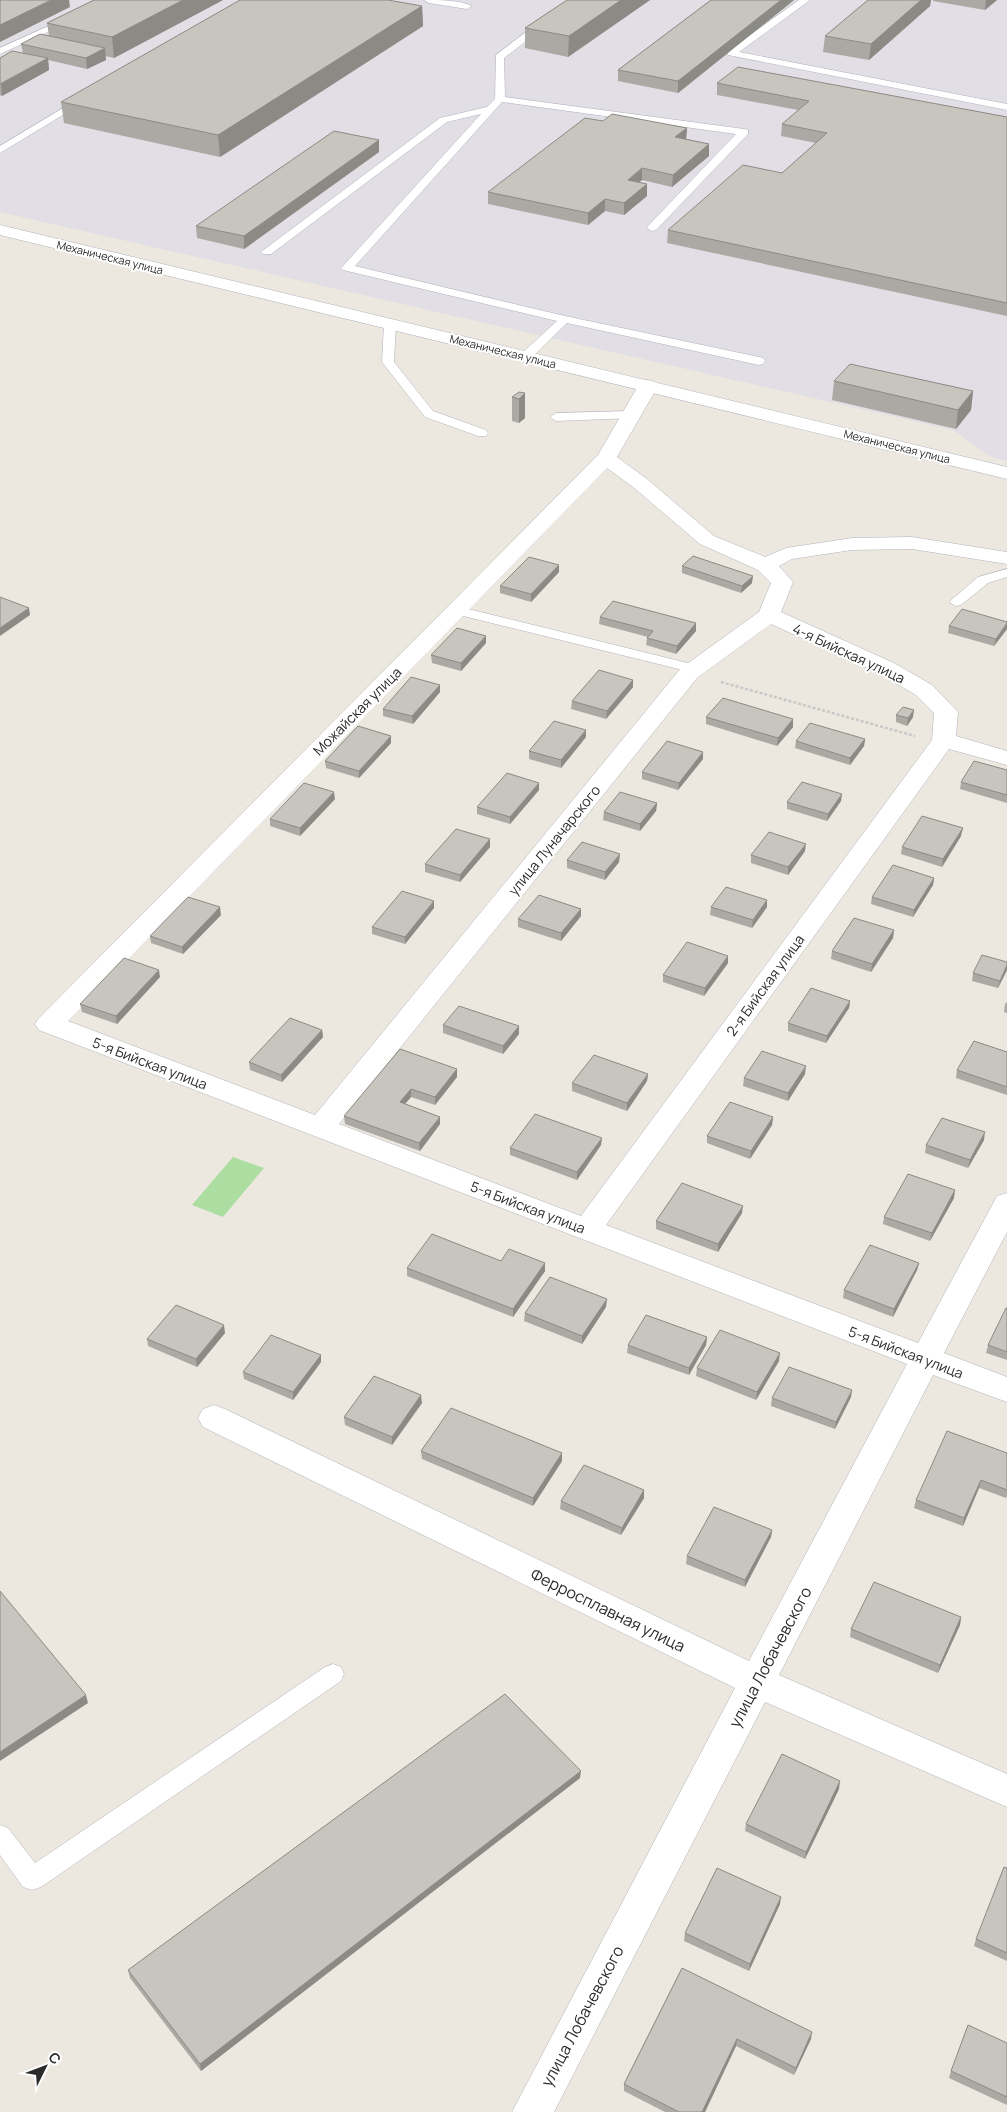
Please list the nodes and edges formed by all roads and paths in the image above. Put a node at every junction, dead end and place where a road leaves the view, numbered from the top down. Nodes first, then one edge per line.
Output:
1 (113, 0) edge
2 (429, 0) edge
3 (574, 0) edge
4 (805, 0) edge
5 (467, 6) dead end
6 (0, 51) edge
7 (92, 94) edge
8 (500, 99) junction
9 (1007, 107) edge
10 (491, 109) junction
11 (0, 150) edge
12 (652, 228) dead end
13 (0, 230) edge
14 (267, 252) dead end
15 (566, 319) junction
16 (390, 324) junction
17 (525, 357) junction
18 (758, 361) dead end
19 (648, 386) junction
20 (630, 415) junction
21 (556, 417) dead end
22 (482, 433) dead end
23 (606, 458) junction
24 (1007, 473) edge
25 (1007, 558) edge
26 (766, 565) junction
27 (1007, 573) edge
28 (956, 602) dead end
29 (456, 610) junction
30 (768, 615) junction
31 (692, 671) junction
32 (943, 742) junction
33 (1007, 758) edge
34 (49, 1024) joint
35 (320, 1128) junction
36 (1007, 1203) edge
37 (587, 1230) junction
38 (925, 1359) junction
39 (1007, 1390) edge
40 (214, 1418) dead end
41 (333, 1674) dead end
42 (757, 1682) junction
43 (1007, 1791) edge
44 (0, 1836) edge
45 (532, 2112) edge

1 - 6 lane
2 - 5 lane
3 - 8 lane
4 - 9 lane
7 - 11 lane
8 - 10 lane
8 - 12 lane
10 - 14 lane
10 - 15 lane
13 - 16 street, Механическая улица
15 - 17 lane
15 - 18 lane
16 - 17 street, Механическая улица
16 - 22 lane
17 - 19 street, Механическая улица
19 - 20 street, Можайская улица
19 - 24 street, Механическая улица
20 - 21 lane
20 - 23 street, Можайская улица
23 - 26 street
23 - 29 street, Можайская улица
25 - 26 street
26 - 30 street
27 - 28 lane
29 - 31 lane
29 - 34 street, Можайская улица
30 - 31 street, улица Луначарского
30 - 32 street, 4-я Бийская улица
31 - 32 path
31 - 35 street, улица Луначарского
32 - 33 street
32 - 37 street, 2-я Бийская улица
34 - 35 street, 5-я Бийская улица
35 - 37 street, 5-я Бийская улица
36 - 38 street, улица Лобачевского
37 - 38 street, 5-я Бийская улица
38 - 39 street, 5-я Бийская улица
38 - 42 street, улица Лобачевского
40 - 42 street, Ферросплавная улица
41 - 44 lane
42 - 43 street, Ферросплавная улица
42 - 45 street, улица Лобачевского

